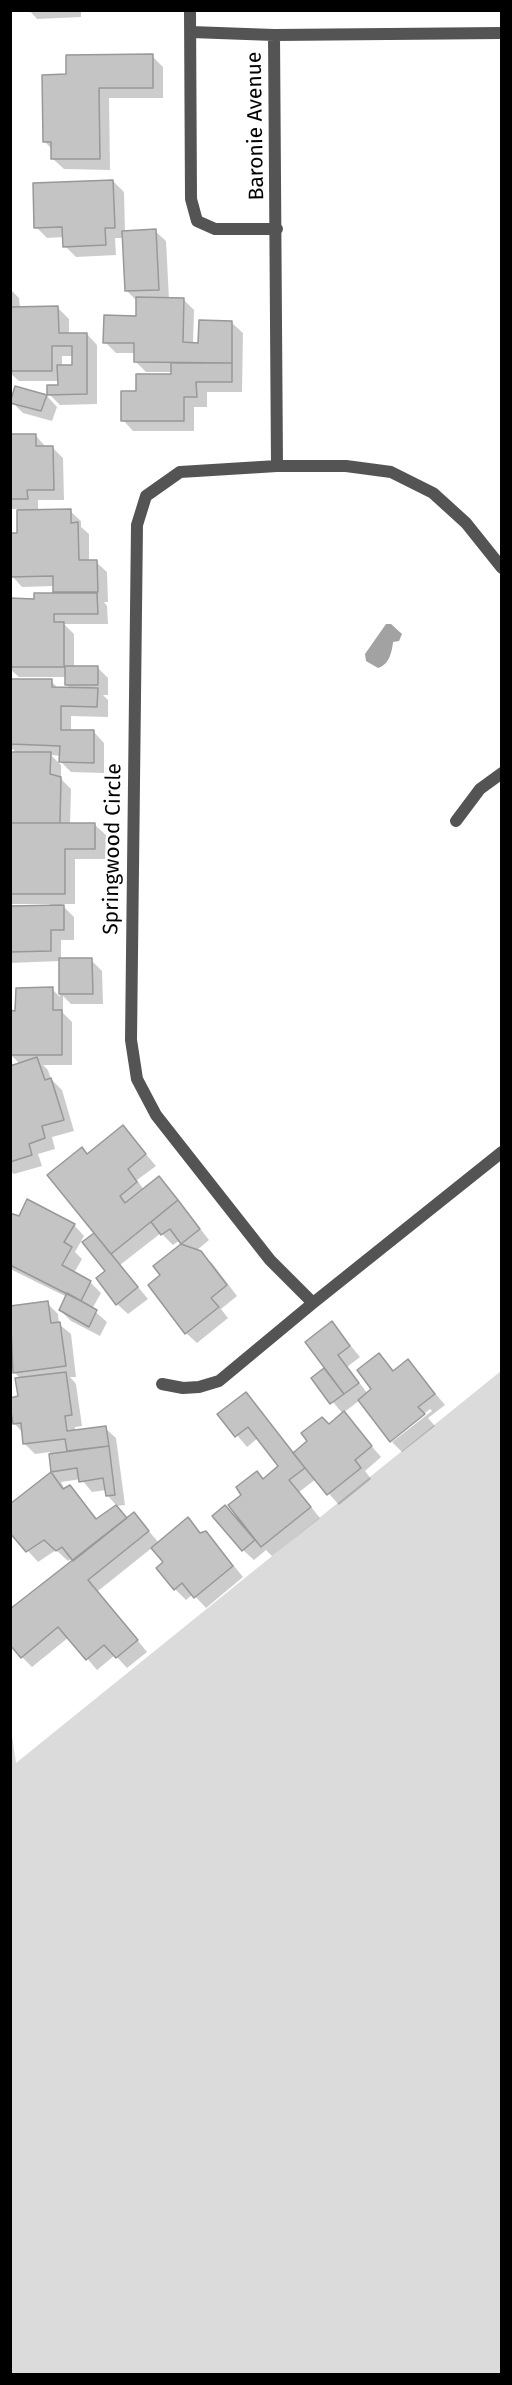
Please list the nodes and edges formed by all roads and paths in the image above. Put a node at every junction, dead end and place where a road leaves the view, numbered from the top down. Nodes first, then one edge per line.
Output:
1 (190, 10) edge
2 (190, 32) junction
3 (501, 33) edge
4 (274, 35) junction
5 (277, 229) junction
6 (278, 465) junction
7 (497, 553) edge
8 (501, 568) edge
9 (501, 773) edge
10 (456, 821) dead end
11 (501, 1152) edge
12 (313, 1303) junction
13 (162, 1384) dead end

1 - 2 street, Baronie Avenue
2 - 4 street, Baronie Avenue
2 - 5 street, Baronie Avenue
3 - 4 street
4 - 5 street, Baronie Avenue
5 - 6 street, Baronie Avenue
6 - 7 street, Springwood Circle
6 - 12 street, Springwood Circle
7 - 8 street, Springwood Circle
9 - 10 street
11 - 12 street
12 - 13 street

